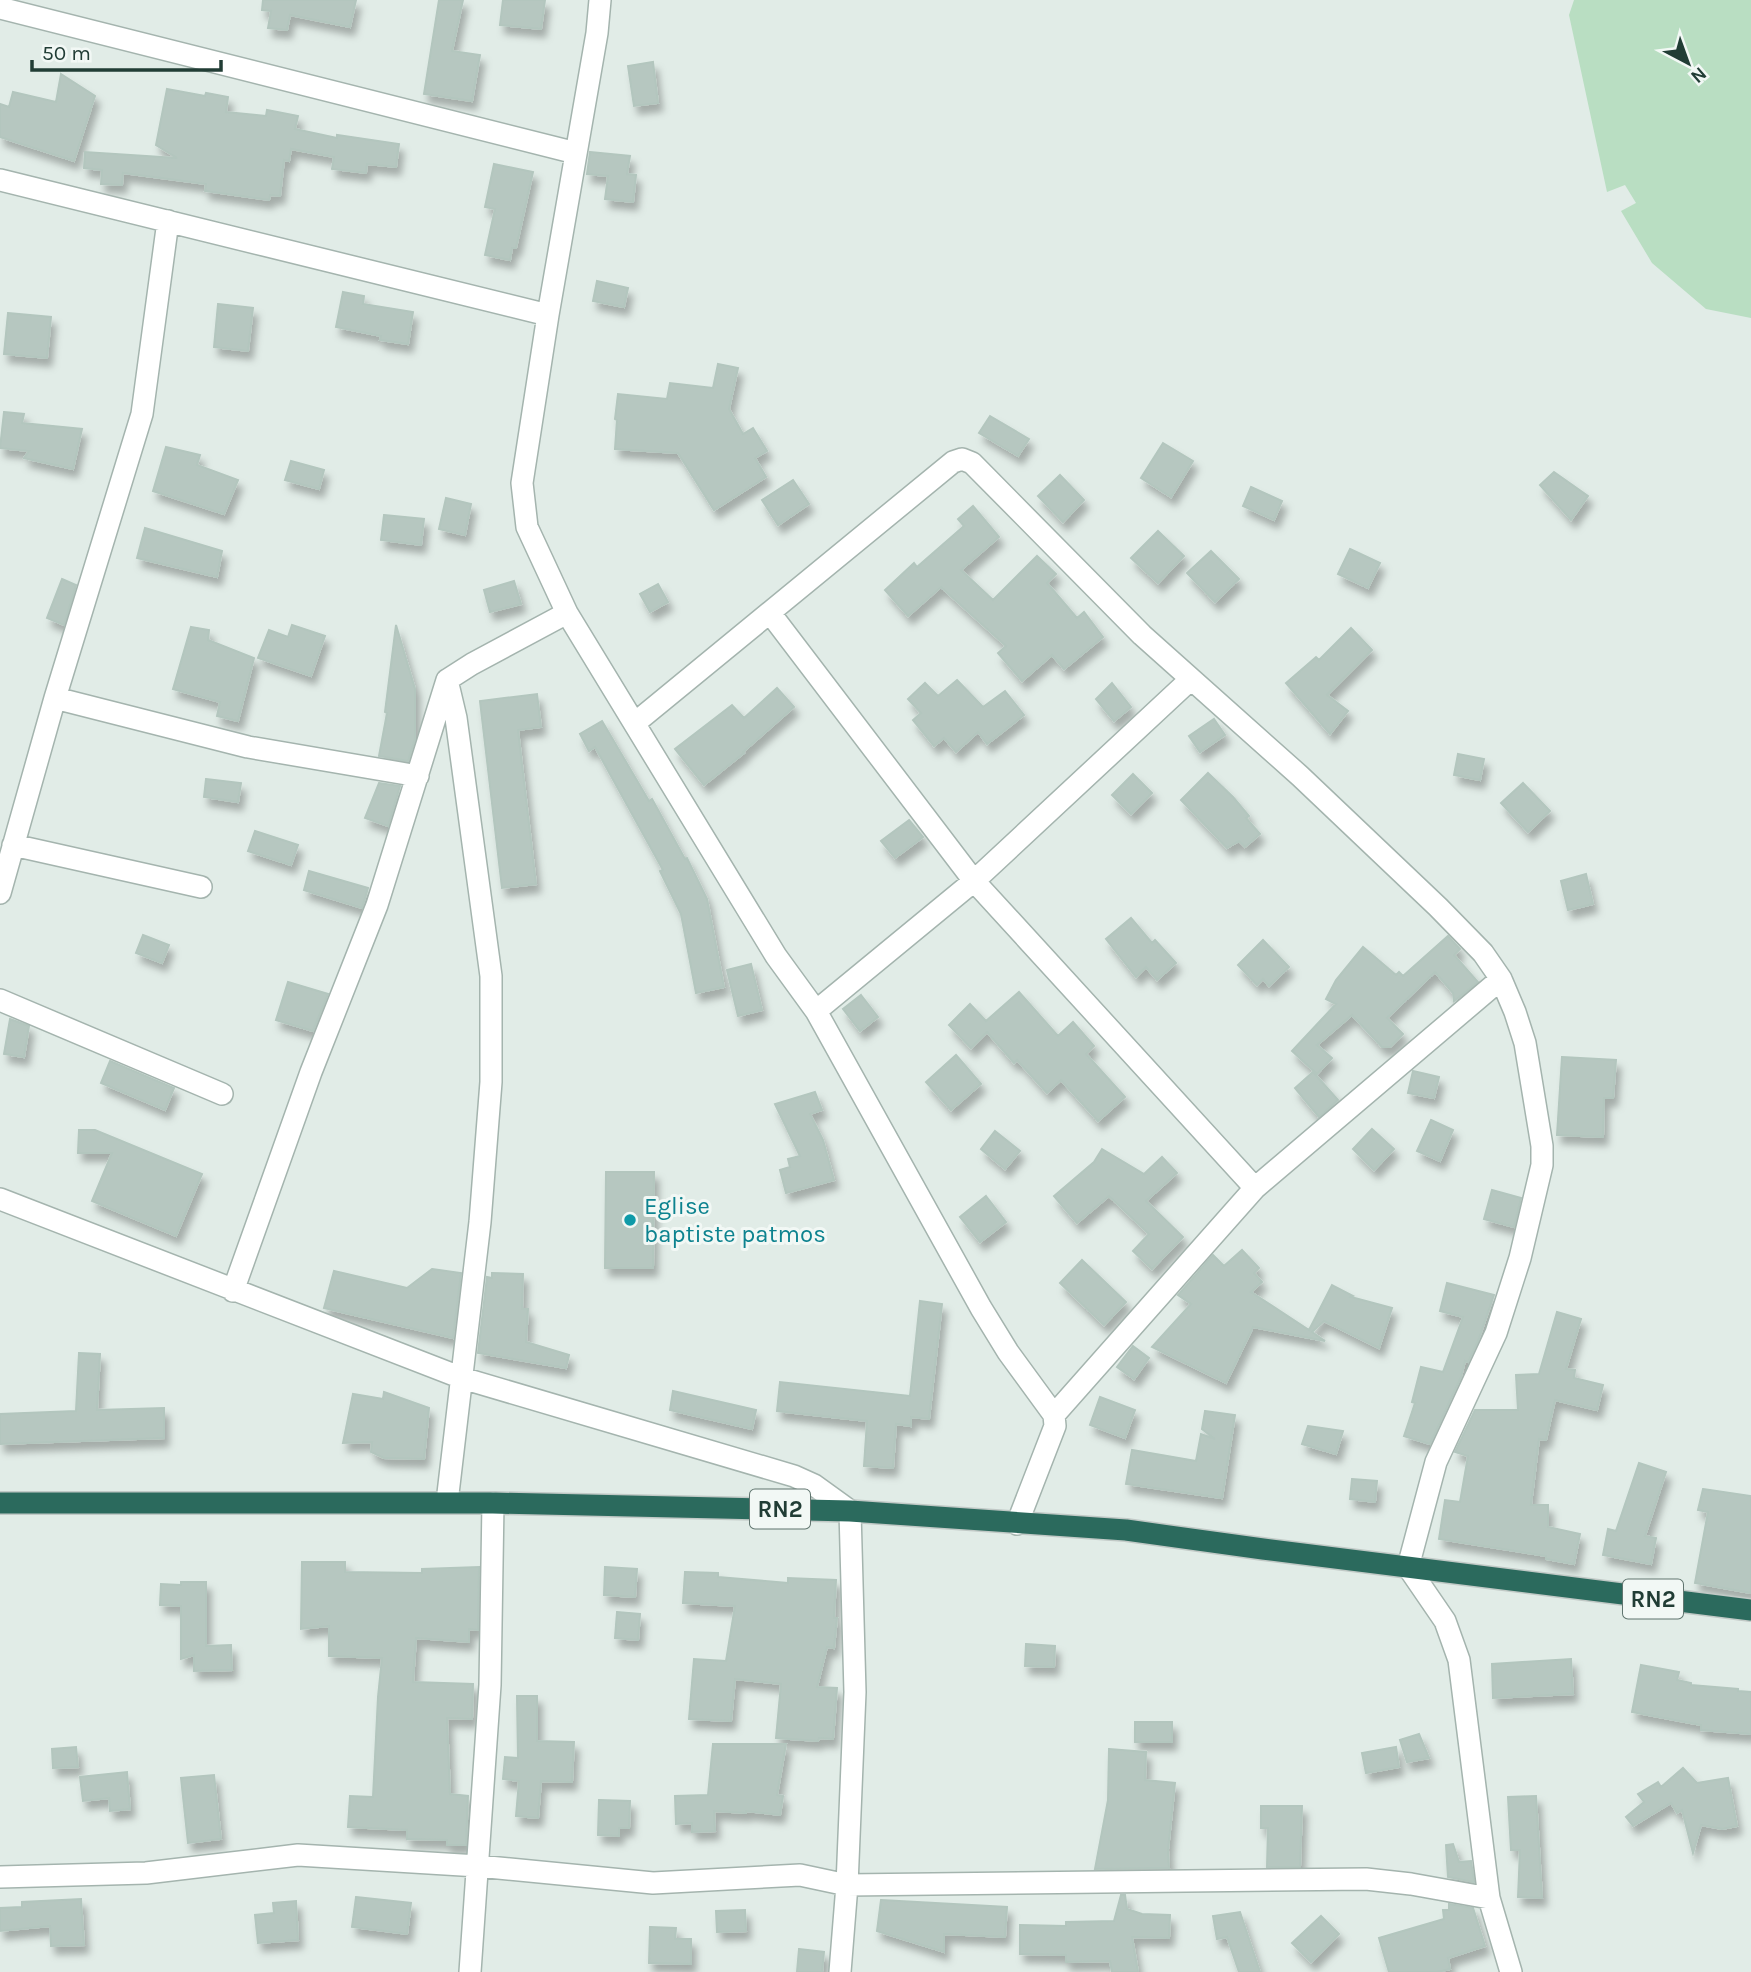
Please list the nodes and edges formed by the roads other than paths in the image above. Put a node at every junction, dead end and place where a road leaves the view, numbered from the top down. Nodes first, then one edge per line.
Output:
1 (600, 0) edge
2 (0, 8) edge
3 (576, 153) junction
4 (0, 180) edge
5 (168, 221) junction
6 (548, 315) junction
7 (567, 613) junction
8 (770, 613) junction
9 (1191, 679) junction
10 (447, 680) junction
11 (55, 698) junction
12 (635, 723) junction
13 (418, 776) junction
14 (13, 845) junction
15 (974, 881) junction
16 (201, 887) dead end
17 (0, 893) edge
18 (1501, 979) junction
19 (0, 1000) edge
20 (816, 1011) junction
21 (222, 1094) dead end
22 (1255, 1188) junction
23 (0, 1199) edge
24 (233, 1291) junction
25 (462, 1378) junction
26 (1055, 1415) junction
27 (447, 1502) junction
28 (0, 1503) edge
29 (493, 1503) junction
30 (850, 1511) junction
31 (1017, 1524) junction
32 (1408, 1567) junction
33 (1751, 1610) edge
34 (478, 1866) junction
35 (0, 1877) edge
36 (847, 1885) junction
37 (1489, 1898) junction
38 (470, 1972) edge
39 (840, 1972) edge
40 (1511, 1972) edge

1 - 3 street
2 - 3 street
3 - 6 street
4 - 5 street
5 - 6 street
5 - 11 street
6 - 7 street
7 - 10 street
7 - 12 street
8 - 9 street
8 - 12 street
8 - 15 street
9 - 15 street
9 - 18 street
10 - 13 street
10 - 25 street
11 - 13 street
11 - 14 street
12 - 20 street
13 - 24 street
14 - 16 street
14 - 17 street
15 - 20 street
15 - 22 street
18 - 22 street
18 - 32 street
19 - 21 street
20 - 26 street
22 - 26 street
23 - 24 street
24 - 25 street
25 - 27 street
25 - 30 street
26 - 31 street
27 - 28 highway, RN2
27 - 29 highway, RN2
29 - 30 highway, RN2
29 - 34 street
30 - 31 highway, RN2
30 - 36 street
31 - 32 highway, RN2
32 - 33 highway, RN2
32 - 37 street
34 - 35 street
34 - 36 street
34 - 38 street
36 - 37 street
36 - 39 street
37 - 40 street

